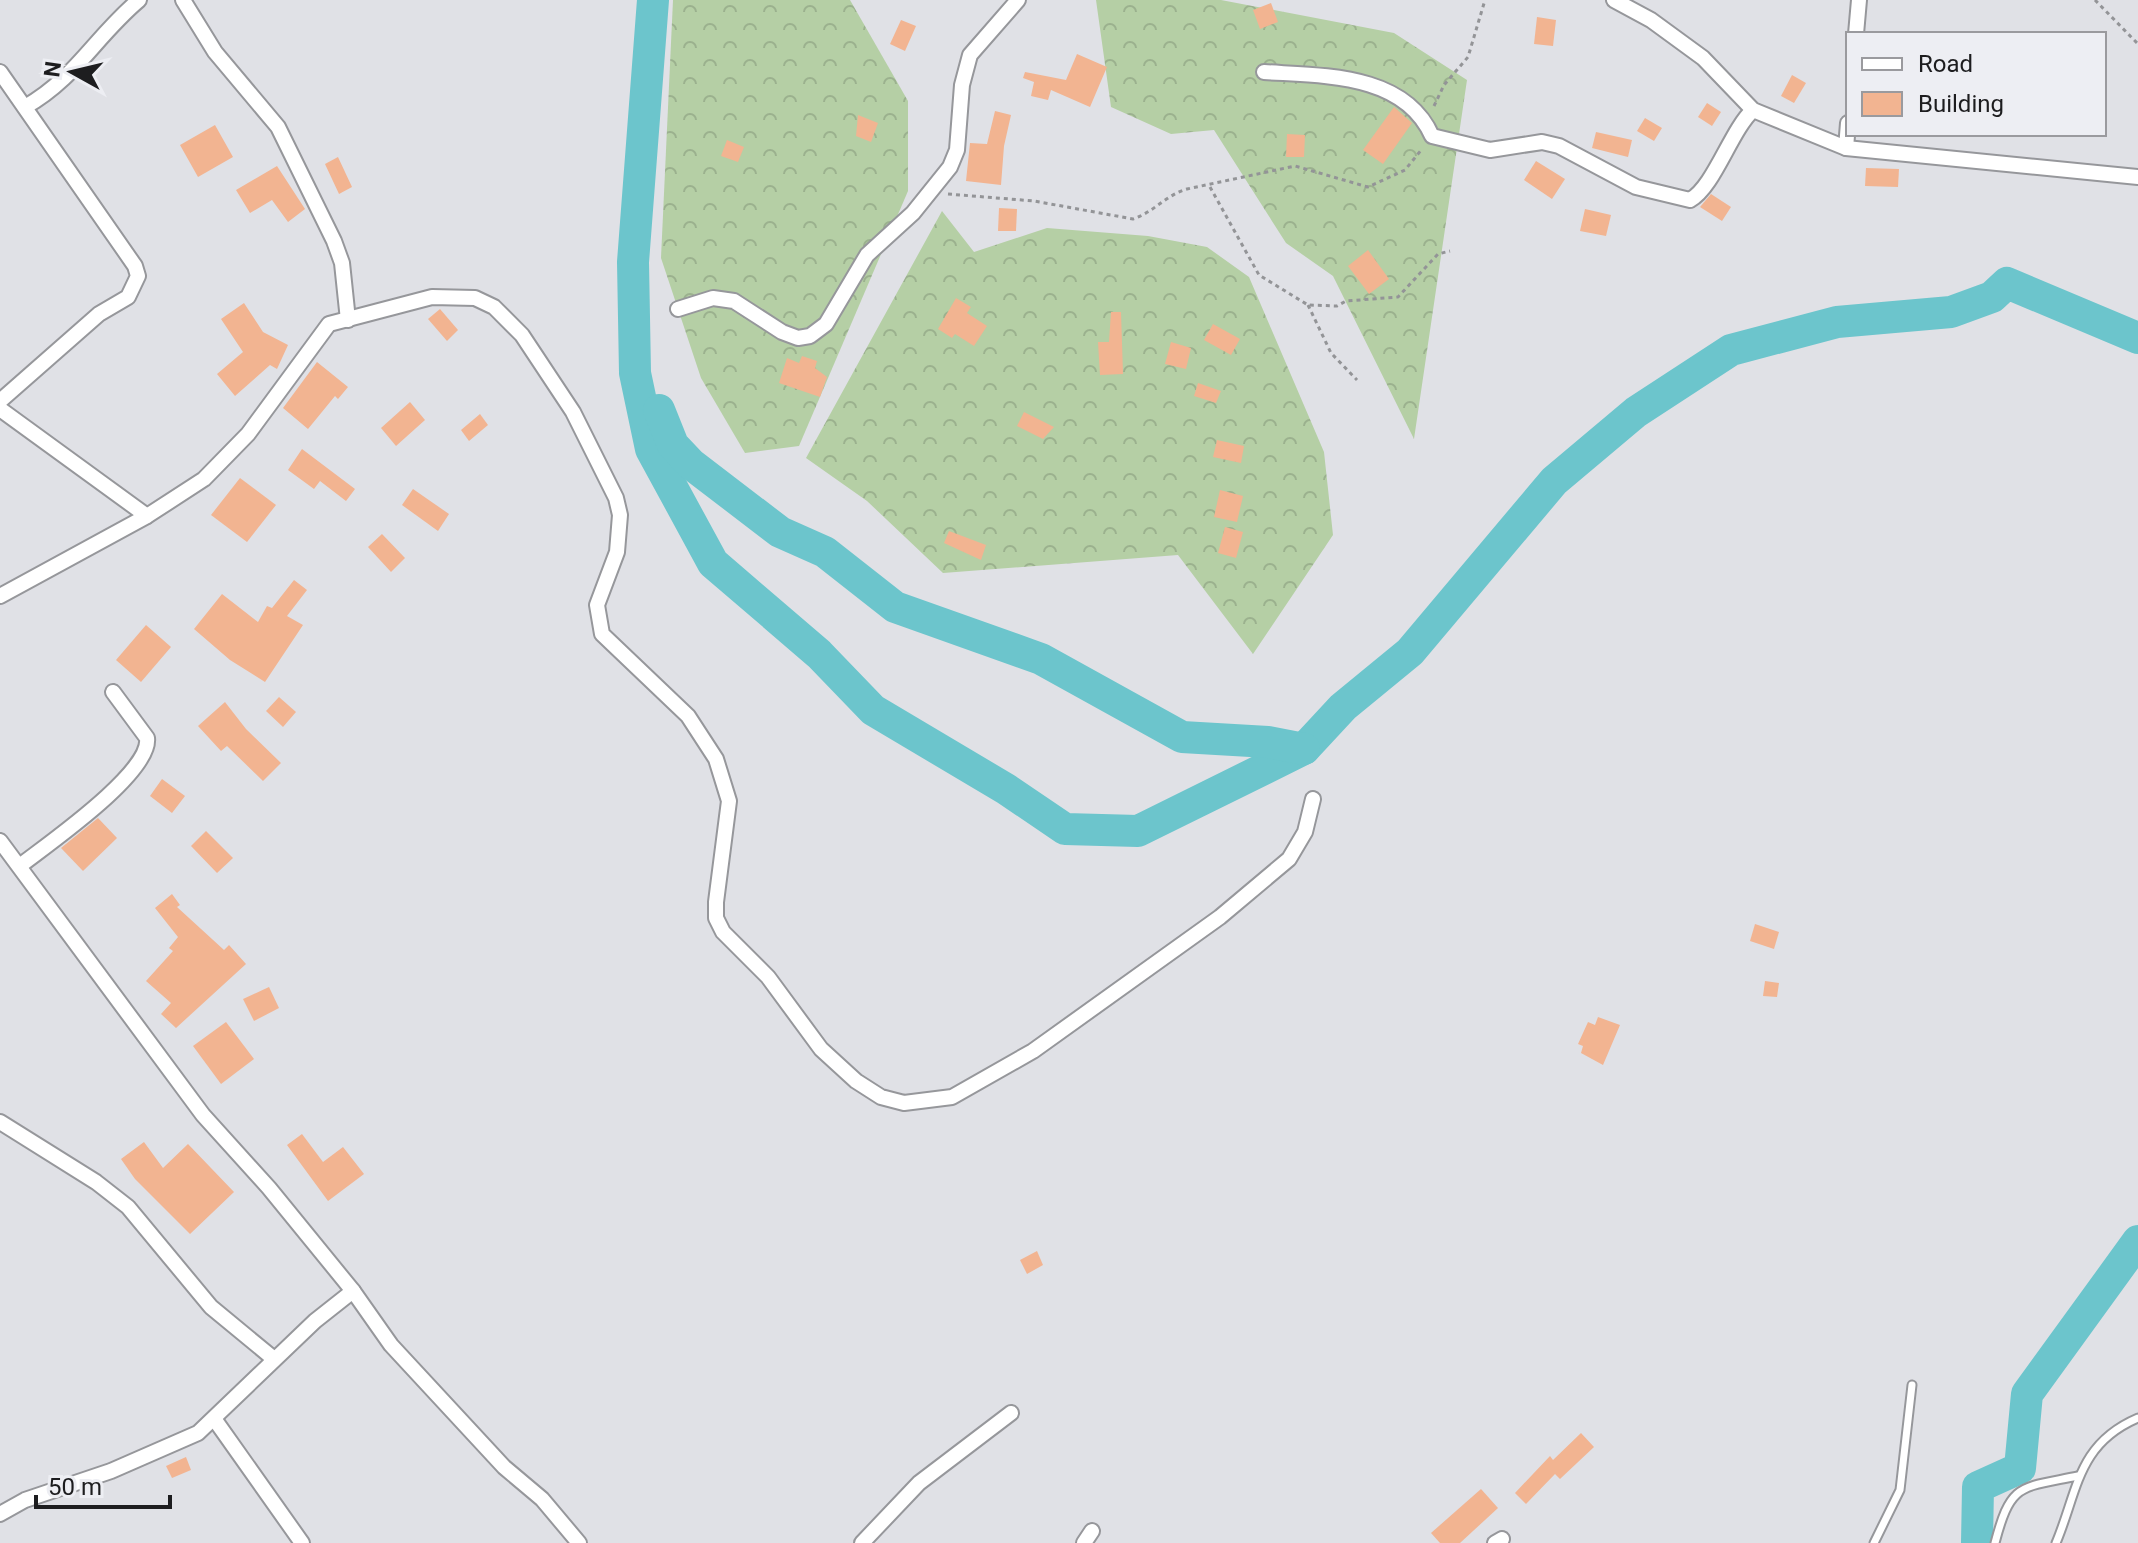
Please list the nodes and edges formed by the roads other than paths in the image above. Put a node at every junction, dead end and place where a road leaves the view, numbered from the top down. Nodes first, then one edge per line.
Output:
1 (139, 0) edge
2 (183, 0) edge
3 (1018, 0) edge
4 (1614, 0) edge
5 (1859, 0) edge
6 (1856, 32) edge
7 (0, 72) edge
8 (1264, 72) dead end
9 (25, 107) junction
10 (1753, 110) junction
11 (1847, 136) edge
12 (1846, 148) junction
13 (2138, 177) edge
14 (678, 309) dead end
15 (348, 320) junction
16 (0, 401) edge
17 (0, 409) edge
18 (147, 516) junction
19 (0, 596) edge
20 (113, 692) dead end
21 (1313, 799) dead end
22 (0, 841) edge
23 (21, 865) junction
24 (0, 1122) edge
25 (353, 1291) junction
26 (274, 1359) junction
27 (1912, 1385) dead end
28 (1011, 1413) dead end
29 (2138, 1418) edge
30 (215, 1420) junction
31 (2078, 1476) junction
32 (0, 1514) edge
33 (302, 1543) edge
34 (579, 1543) edge
35 (862, 1543) edge
36 (1874, 1543) edge
37 (1995, 1543) edge
38 (2056, 1543) edge

1 - 9 street
2 - 15 street
3 - 14 street
4 - 10 street
5 - 6 street
7 - 9 street
8 - 10 street
9 - 16 street
10 - 12 street
11 - 12 street
12 - 13 street
15 - 18 street
15 - 21 street
17 - 18 street
18 - 19 street
20 - 23 street
22 - 23 street
23 - 25 street
24 - 26 street
25 - 26 street
25 - 34 street
26 - 30 street
27 - 36 lane
28 - 35 street
29 - 31 lane
30 - 32 street
30 - 33 street
31 - 37 lane
31 - 38 lane

